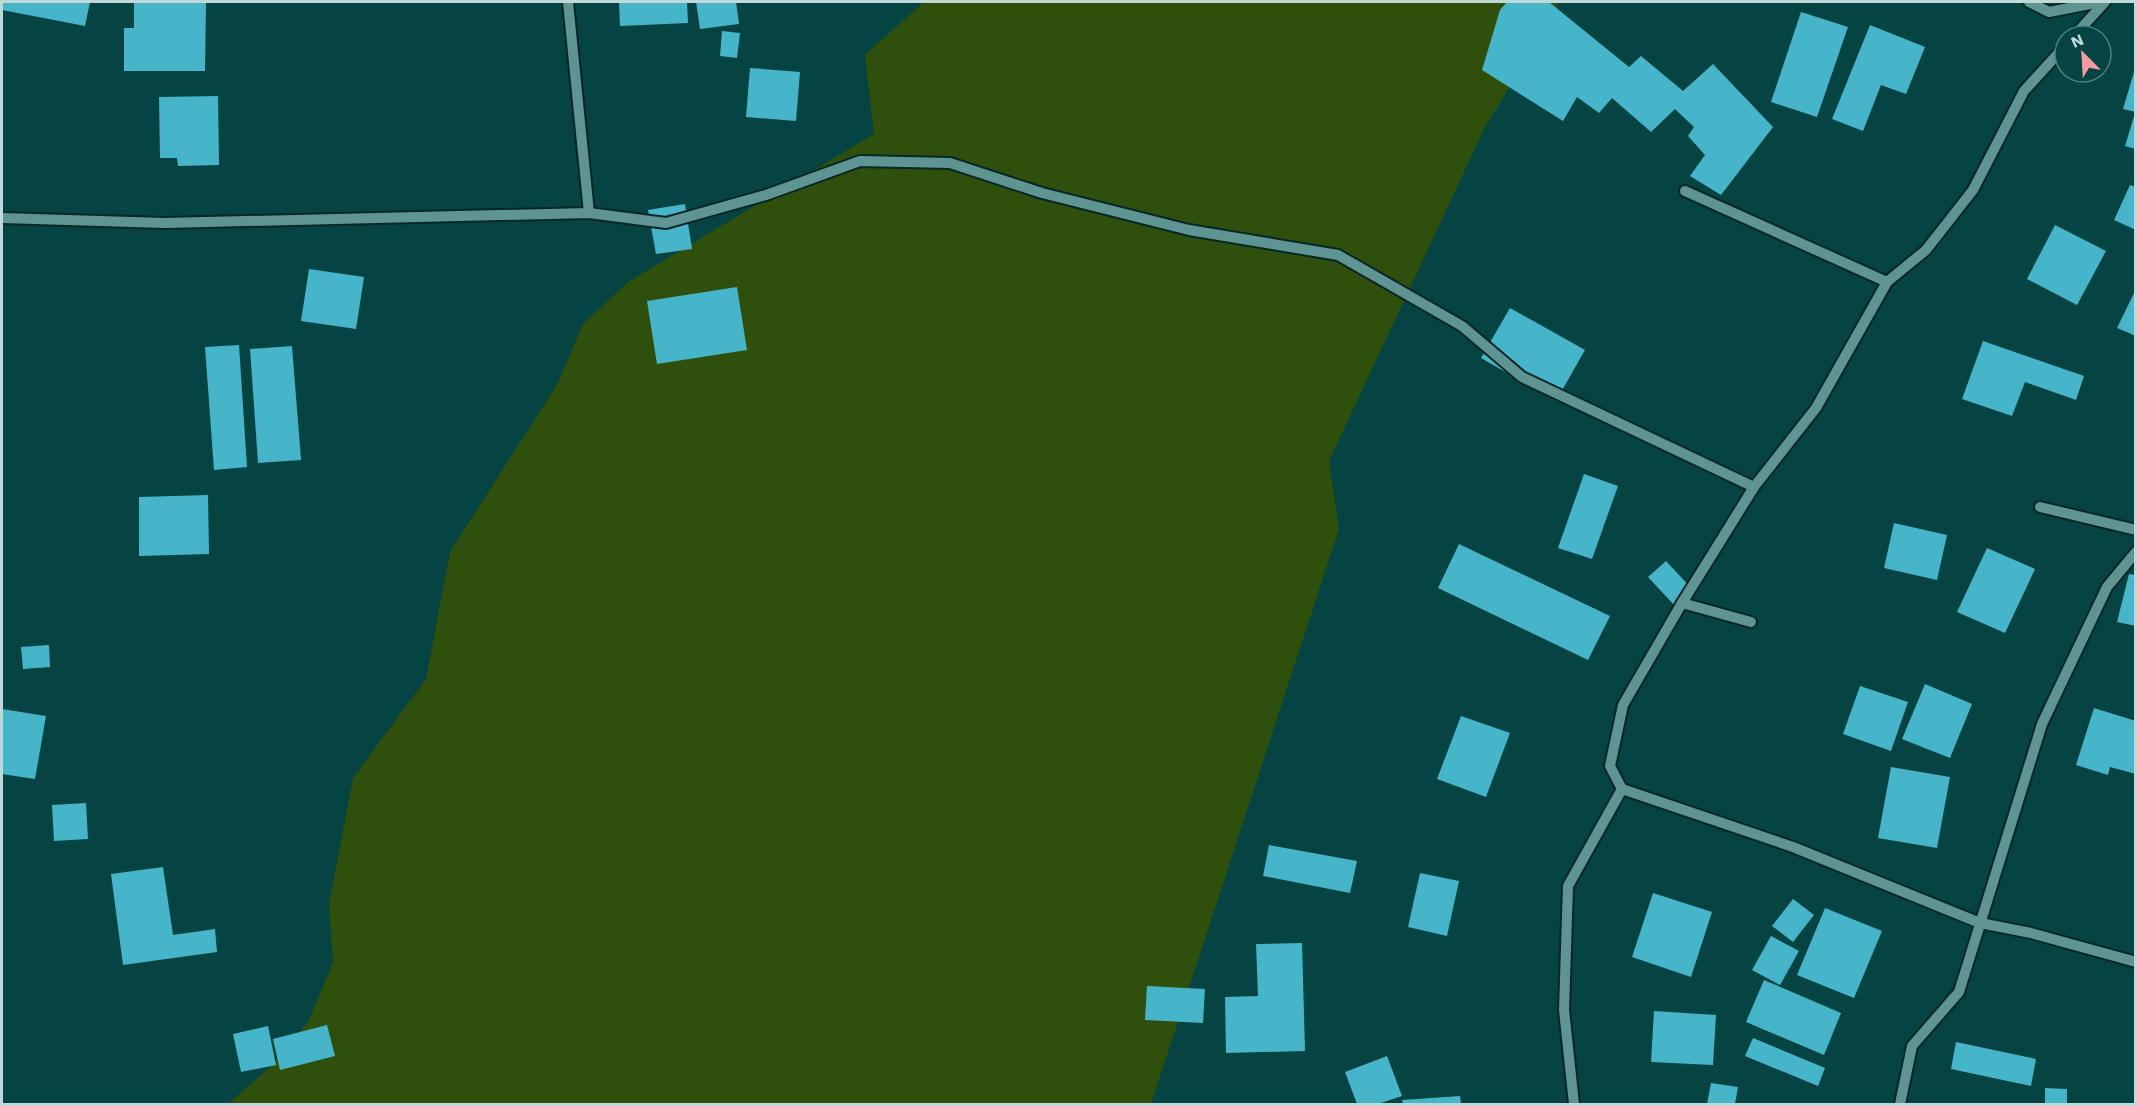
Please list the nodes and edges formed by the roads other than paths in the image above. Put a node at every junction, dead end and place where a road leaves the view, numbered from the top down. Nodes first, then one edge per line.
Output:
1 (568, 2) edge
2 (2029, 2) edge
3 (2102, 2) edge
4 (2084, 24) edge
5 (2053, 59) edge
6 (1685, 191) dead end
7 (589, 213) junction
8 (2, 218) edge
9 (1887, 282) junction
10 (1754, 487) junction
11 (2040, 507) dead end
12 (2136, 530) edge
13 (2136, 552) edge
14 (1682, 603) junction
15 (1751, 622) dead end
16 (1622, 789) junction
17 (1980, 923) junction
18 (2136, 962) edge
19 (1575, 1104) edge
20 (1900, 1104) edge

1 - 7 street
2 - 3 street
3 - 4 street
5 - 9 street
6 - 9 street
7 - 8 street
7 - 10 street
9 - 10 street
10 - 14 street
11 - 12 street
13 - 17 street
14 - 15 street
14 - 16 street
16 - 17 street
16 - 19 street
17 - 18 street
17 - 20 street

